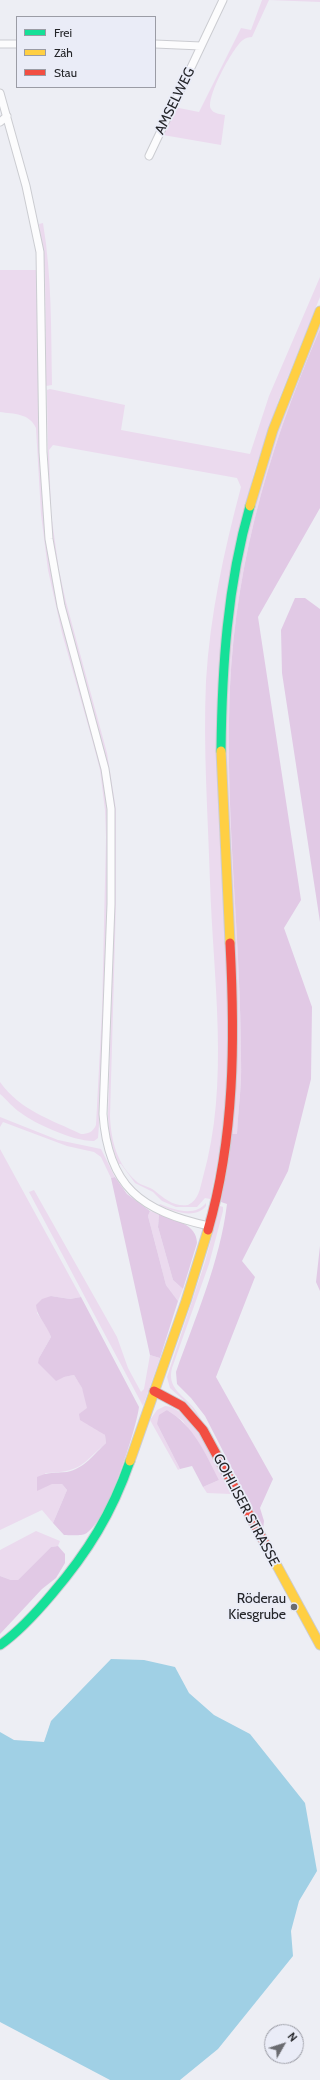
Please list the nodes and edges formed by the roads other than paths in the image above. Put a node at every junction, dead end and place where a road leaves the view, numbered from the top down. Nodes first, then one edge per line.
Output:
1 (223, 0) edge
2 (0, 44) edge
3 (16, 44) edge
4 (156, 44) edge
5 (201, 46) junction
6 (0, 93) edge
7 (7, 116) junction
8 (0, 122) edge
9 (149, 156) dead end
10 (320, 311) edge
11 (209, 1226) junction
12 (154, 1391) junction
13 (0, 1645) edge
14 (320, 1645) edge

1 - 5 street, AMSELWEG
2 - 3 street
4 - 5 street, AMSELWEG
5 - 9 street, AMSELWEG
6 - 7 street
7 - 8 street
7 - 11 street
10 - 11 main road
11 - 12 main road
12 - 13 main road
12 - 14 main road, GOHLISER STRASSE

